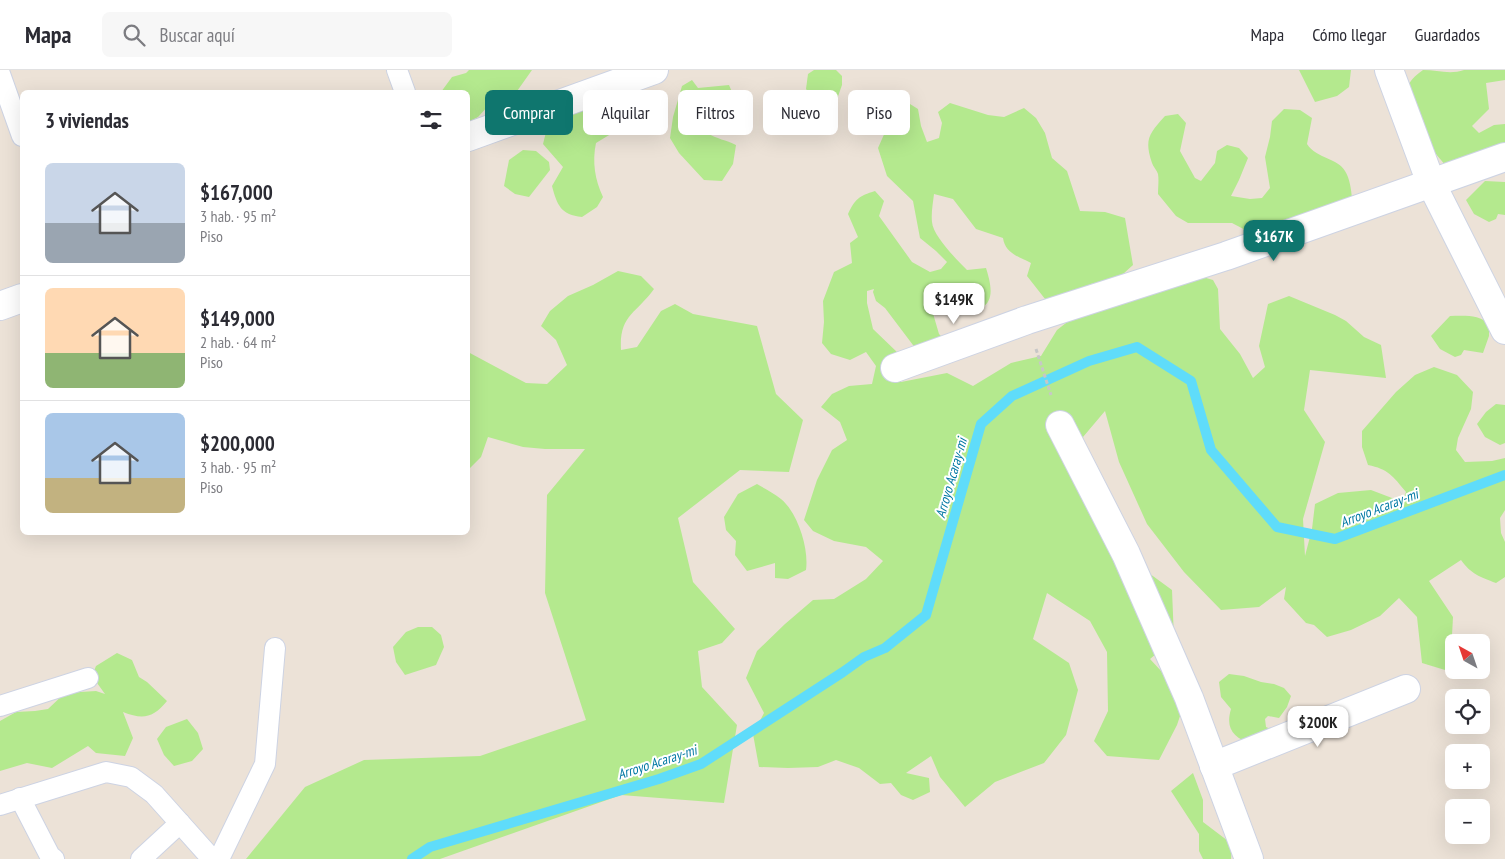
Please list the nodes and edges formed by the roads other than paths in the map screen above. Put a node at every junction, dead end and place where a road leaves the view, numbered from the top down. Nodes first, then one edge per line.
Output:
1 (397, 70) edge
2 (654, 70) edge
3 (1389, 70) edge
4 (0, 74) edge
5 (404, 90) edge
6 (20, 130) edge
7 (470, 136) edge
8 (1505, 157) edge
9 (1431, 183) junction
10 (20, 299) edge
11 (0, 306) edge
12 (1505, 330) edge
13 (895, 368) dead end
14 (1056, 413) road end
15 (275, 648) dead end
16 (88, 678) dead end
17 (1406, 690) dead end
18 (0, 706) edge
19 (1214, 766) junction
20 (20, 798) junction
21 (0, 804) edge
22 (180, 823) junction
23 (54, 859) edge
24 (141, 859) edge
25 (212, 859) edge
26 (219, 859) edge
27 (1249, 859) edge

1 - 5 lane
2 - 7 street
3 - 9 street
4 - 6 lane
8 - 9 street
9 - 12 street
9 - 13 street
10 - 11 street
14 - 19 street
15 - 26 lane
16 - 18 lane
17 - 19 street
19 - 27 street
20 - 21 lane
20 - 22 lane
20 - 23 lane
22 - 24 lane
22 - 25 lane

